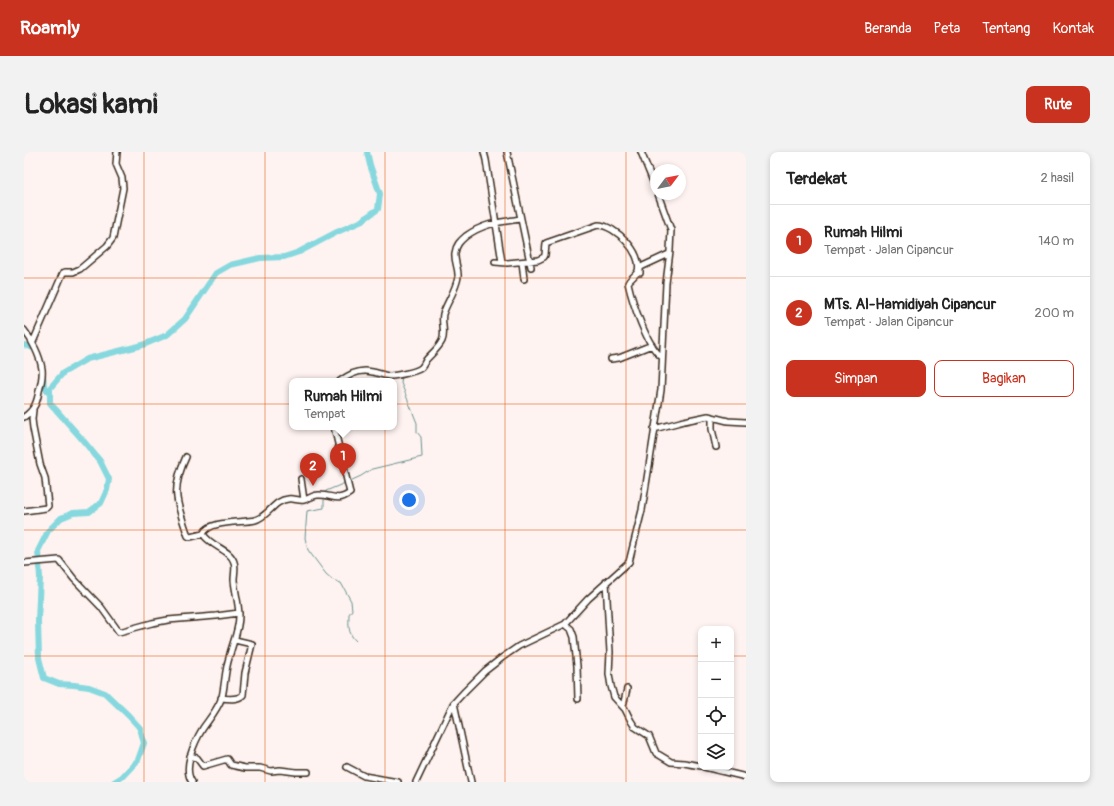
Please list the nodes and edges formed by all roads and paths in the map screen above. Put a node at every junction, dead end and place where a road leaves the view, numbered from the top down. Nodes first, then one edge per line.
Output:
1 (117, 152) edge
2 (484, 152) edge
3 (507, 152) edge
4 (641, 152) edge
5 (650, 175) edge
6 (660, 200) edge
7 (521, 219) junction
8 (496, 223) junction
9 (669, 254) junction
10 (530, 261) junction
11 (495, 262) dead end
12 (502, 262) junction
13 (522, 262) junction
14 (530, 267) dead end
15 (635, 275) junction
16 (524, 279) dead end
17 (24, 330) edge
18 (33, 342) junction
19 (652, 345) junction
20 (662, 357) junction
21 (611, 359) dead end
22 (345, 378) edge
23 (33, 410) junction
24 (24, 417) edge
25 (712, 417) junction
26 (746, 422) edge
27 (654, 429) junction
28 (335, 430) edge
29 (716, 447) dead end
30 (186, 457) dead end
31 (301, 479) dead end
32 (304, 500) junction
33 (24, 511) edge
34 (203, 534) junction
35 (24, 563) edge
36 (606, 582) junction
37 (239, 613) junction
38 (565, 624) junction
39 (235, 640) junction
40 (627, 689) dead end
41 (221, 698) junction
42 (578, 699) dead end
43 (454, 703) junction
44 (623, 706) junction
45 (190, 756) junction
46 (698, 766) edge
47 (347, 767) dead end
48 (715, 770) edge
49 (308, 772) dead end
50 (746, 777) edge
51 (192, 782) edge
52 (398, 782) edge
53 (416, 782) edge
54 (471, 782) edge

1 - 18 street
2 - 8 street
3 - 7 street
4 - 5 street
6 - 9 street
7 - 8 street
7 - 10 street
8 - 12 street
8 - 22 street
9 - 15 street
9 - 20 street
10 - 13 street
10 - 14 street
10 - 15 street
11 - 12 street
12 - 13 street
13 - 16 street
15 - 19 street
17 - 18 street
18 - 23 street
19 - 20 street
19 - 21 street
20 - 27 street
23 - 24 street
23 - 33 street
25 - 26 street
25 - 27 street
25 - 29 street
27 - 36 street
28 - 32 street
30 - 34 street
31 - 32 street
32 - 34 street
34 - 37 street
35 - 37 street
36 - 38 street
36 - 44 street
37 - 39 street
38 - 42 street
38 - 43 street
39 - 41 street
39 - 41 street
40 - 44 street
41 - 45 street
43 - 53 street
43 - 54 street
44 - 46 street
45 - 49 street
45 - 51 street
47 - 52 street
48 - 50 street

